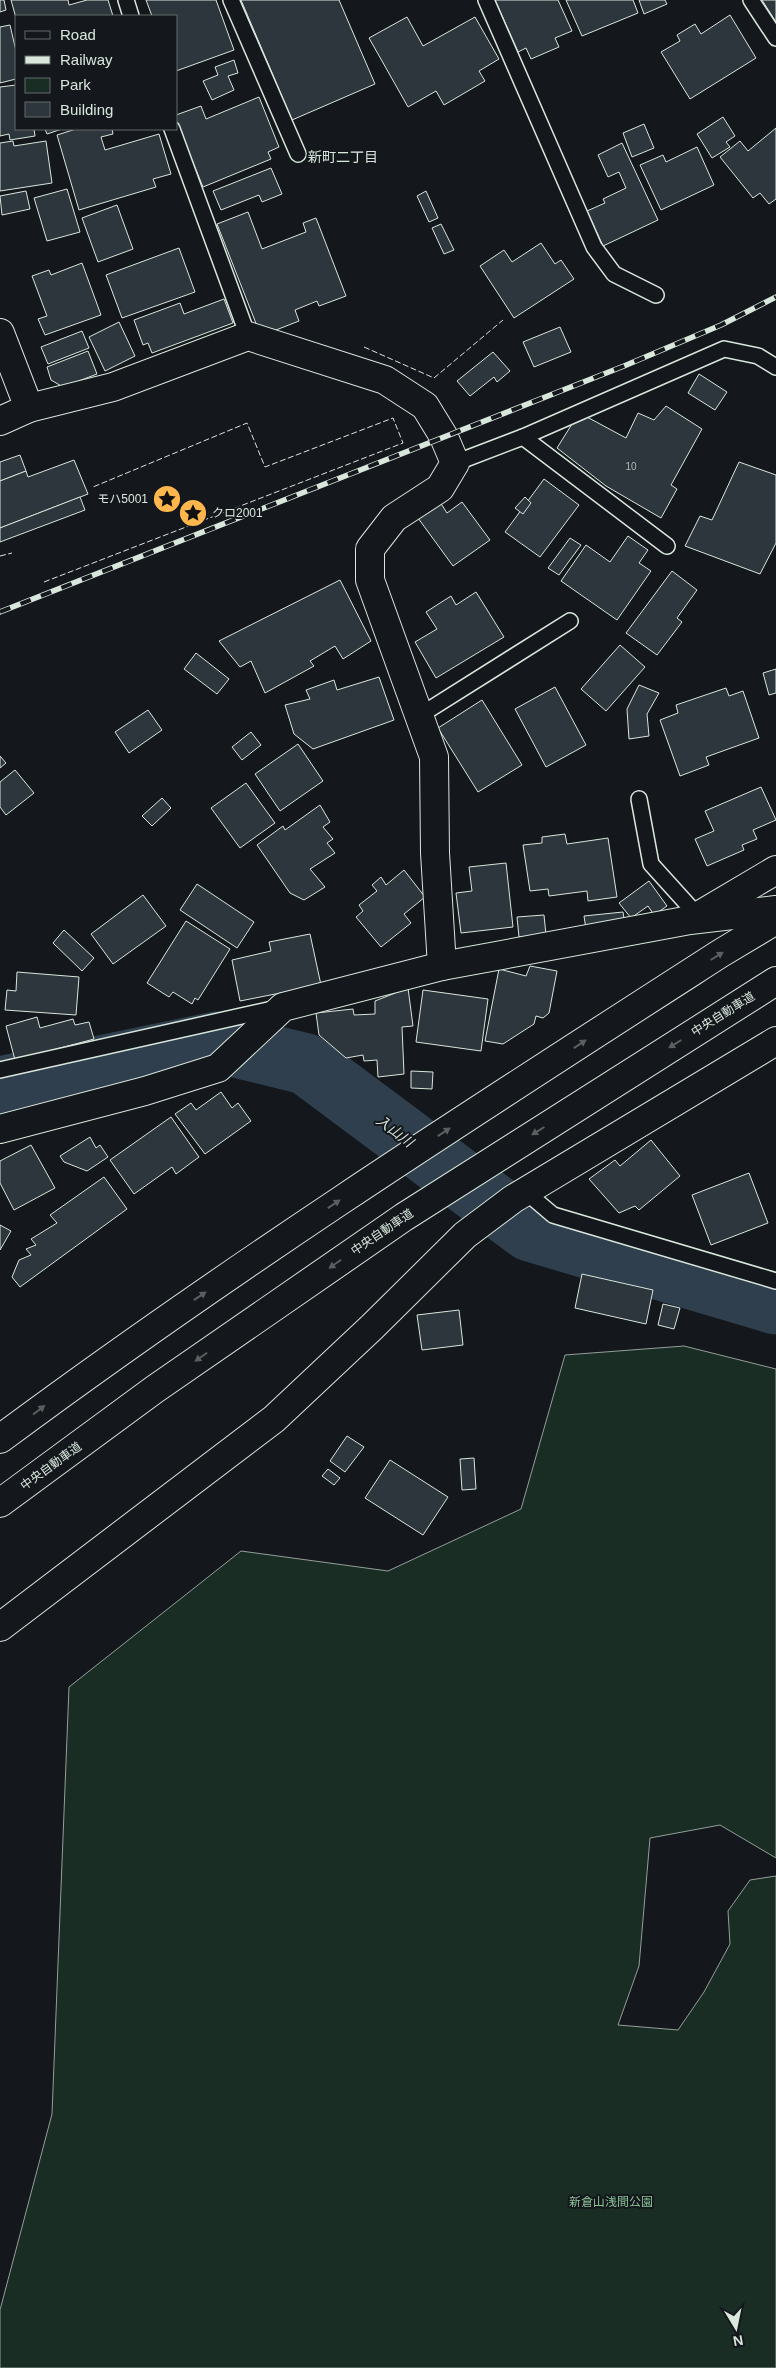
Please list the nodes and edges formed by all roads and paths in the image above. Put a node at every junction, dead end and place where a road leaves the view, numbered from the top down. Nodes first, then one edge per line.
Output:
1 (126, 0) edge
2 (231, 0) edge
3 (486, 0) edge
4 (751, 0) edge
5 (132, 15) edge
6 (776, 38) edge
7 (172, 130) edge
8 (298, 154) dead end
9 (656, 295) dead end
10 (0, 333) edge
11 (248, 336) junction
12 (776, 367) edge
13 (29, 408) junction
14 (0, 421) edge
15 (523, 437) junction
16 (455, 464) junction
17 (667, 546) dead end
18 (570, 621) dead end
19 (419, 716) junction
20 (639, 799) dead end
21 (776, 870) edge
22 (776, 910) edge
23 (694, 918) junction
24 (776, 920) edge
25 (442, 966) junction
26 (776, 981) edge
27 (276, 1014) junction
28 (776, 1041) edge
29 (0, 1070) edge
30 (0, 1129) edge
31 (520, 1195) junction
32 (776, 1281) edge
33 (0, 1439) edge
34 (0, 1503) edge
35 (0, 1627) edge

1 - 5 lane
2 - 8 lane
3 - 9 lane
4 - 6 lane
7 - 11 lane
10 - 13 main road
11 - 13 main road
11 - 16 main road
12 - 15 lane
13 - 14 main road
15 - 16 lane
15 - 17 lane
16 - 19 main road
18 - 19 lane
19 - 25 main road
20 - 23 lane
21 - 23 main road
22 - 23 main road
23 - 25 main road
33 -> 24 main road
25 - 27 main road
26 -> 34 main road, 中央自動車道
27 - 29 lane
27 - 30 main road
28 - 31 main road
31 - 32 lane
31 - 35 main road

